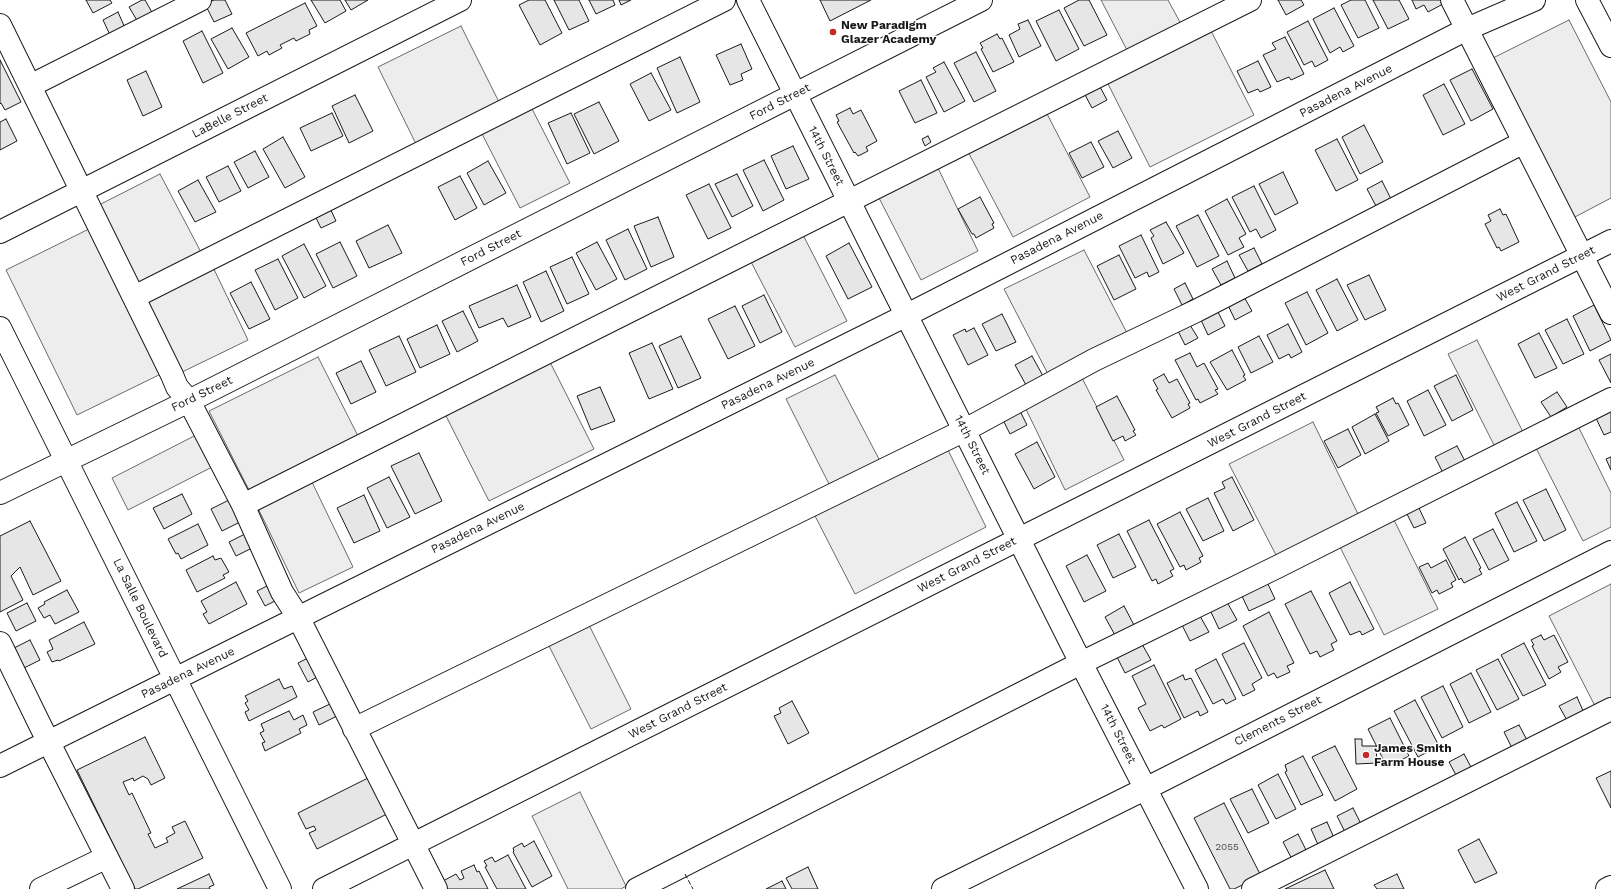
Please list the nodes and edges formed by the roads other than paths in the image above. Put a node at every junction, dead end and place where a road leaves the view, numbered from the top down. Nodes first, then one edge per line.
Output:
1 (200, 0) edge
2 (460, 0) edge
3 (724, 0) edge
4 (748, 0) edge
5 (981, 0) edge
6 (1250, 0) edge
7 (1452, 0) edge
8 (1534, 0) edge
9 (1587, 0) edge
10 (0, 25) edge
11 (1467, 30) junction
12 (1611, 46) edge
13 (30, 86) junction
14 (794, 95) junction
15 (1524, 142) junction
16 (81, 191) junction
17 (849, 201) junction
18 (0, 232) edge
19 (1611, 241) edge
20 (1582, 256) junction
21 (134, 297) junction
22 (1611, 313) edge
23 (907, 315) junction
24 (0, 328) edge
25 (1611, 399) edge
26 (189, 401) junction
27 (965, 430) junction
28 (66, 461) junction
29 (0, 493) edge
30 (243, 505) junction
31 (1020, 539) junction
32 (1611, 552) edge
33 (298, 617) junction
34 (0, 643) edge
35 (1081, 663) junction
36 (175, 679) junction
37 (1611, 709) edge
38 (354, 729) junction
39 (49, 742) junction
40 (0, 766) edge
41 (1146, 788) junction
42 (413, 845) junction
43 (107, 857) junction
44 (1611, 887) edge
45 (41, 889) edge
46 (123, 889) edge
47 (280, 889) edge
48 (324, 889) edge
49 (436, 889) edge
50 (637, 889) edge
51 (944, 889) edge
52 (1197, 889) edge
53 (1253, 889) edge
54 (1607, 889) edge

1 - 13 main road
2 - 16 main road, LaBelle Street
3 - 21 main road
4 - 14 main road, 14th Street
5 - 14 main road, Ford Street
6 - 17 main road
7 - 11 main road
8 - 11 main road, Pasadena Avenue
9 - 12 main road
10 - 13 main road
11 - 15 main road
11 - 23 main road, Pasadena Avenue
13 - 16 main road
14 - 17 main road, 14th Street
14 - 26 main road, Ford Street
15 - 20 main road
15 - 27 main road
16 - 18 main road, LaBelle Street
16 - 21 main road
17 - 23 main road, 14th Street
17 - 30 main road
19 - 20 main road, West Grand Street
20 - 22 main road
20 - 31 main road, West Grand Street
21 - 26 main road
23 - 27 main road, 14th Street
23 - 33 main road, Pasadena Avenue
24 - 28 main road, La Salle Boulevard
25 - 35 main road
26 - 28 main road, Ford Street
26 - 30 main road
27 - 31 main road, 14th Street
27 - 38 main road
28 - 29 main road, Ford Street
28 - 36 main road, La Salle Boulevard
30 - 33 main road
31 - 35 main road, 14th Street
31 - 42 main road, West Grand Street
32 - 41 main road, Clements Street
33 - 36 main road, Pasadena Avenue
33 - 38 main road
34 - 39 main road
35 - 41 main road, 14th Street
35 - 50 main road
36 - 39 main road, Pasadena Avenue
36 - 47 main road, La Salle Boulevard
37 - 53 main road
38 - 42 main road
39 - 40 main road, Pasadena Avenue
39 - 43 main road
41 - 51 main road, Clements Street
41 - 52 main road, 14th Street
42 - 48 main road, West Grand Street
42 - 49 main road
43 - 45 main road
43 - 46 main road
44 - 54 main road

